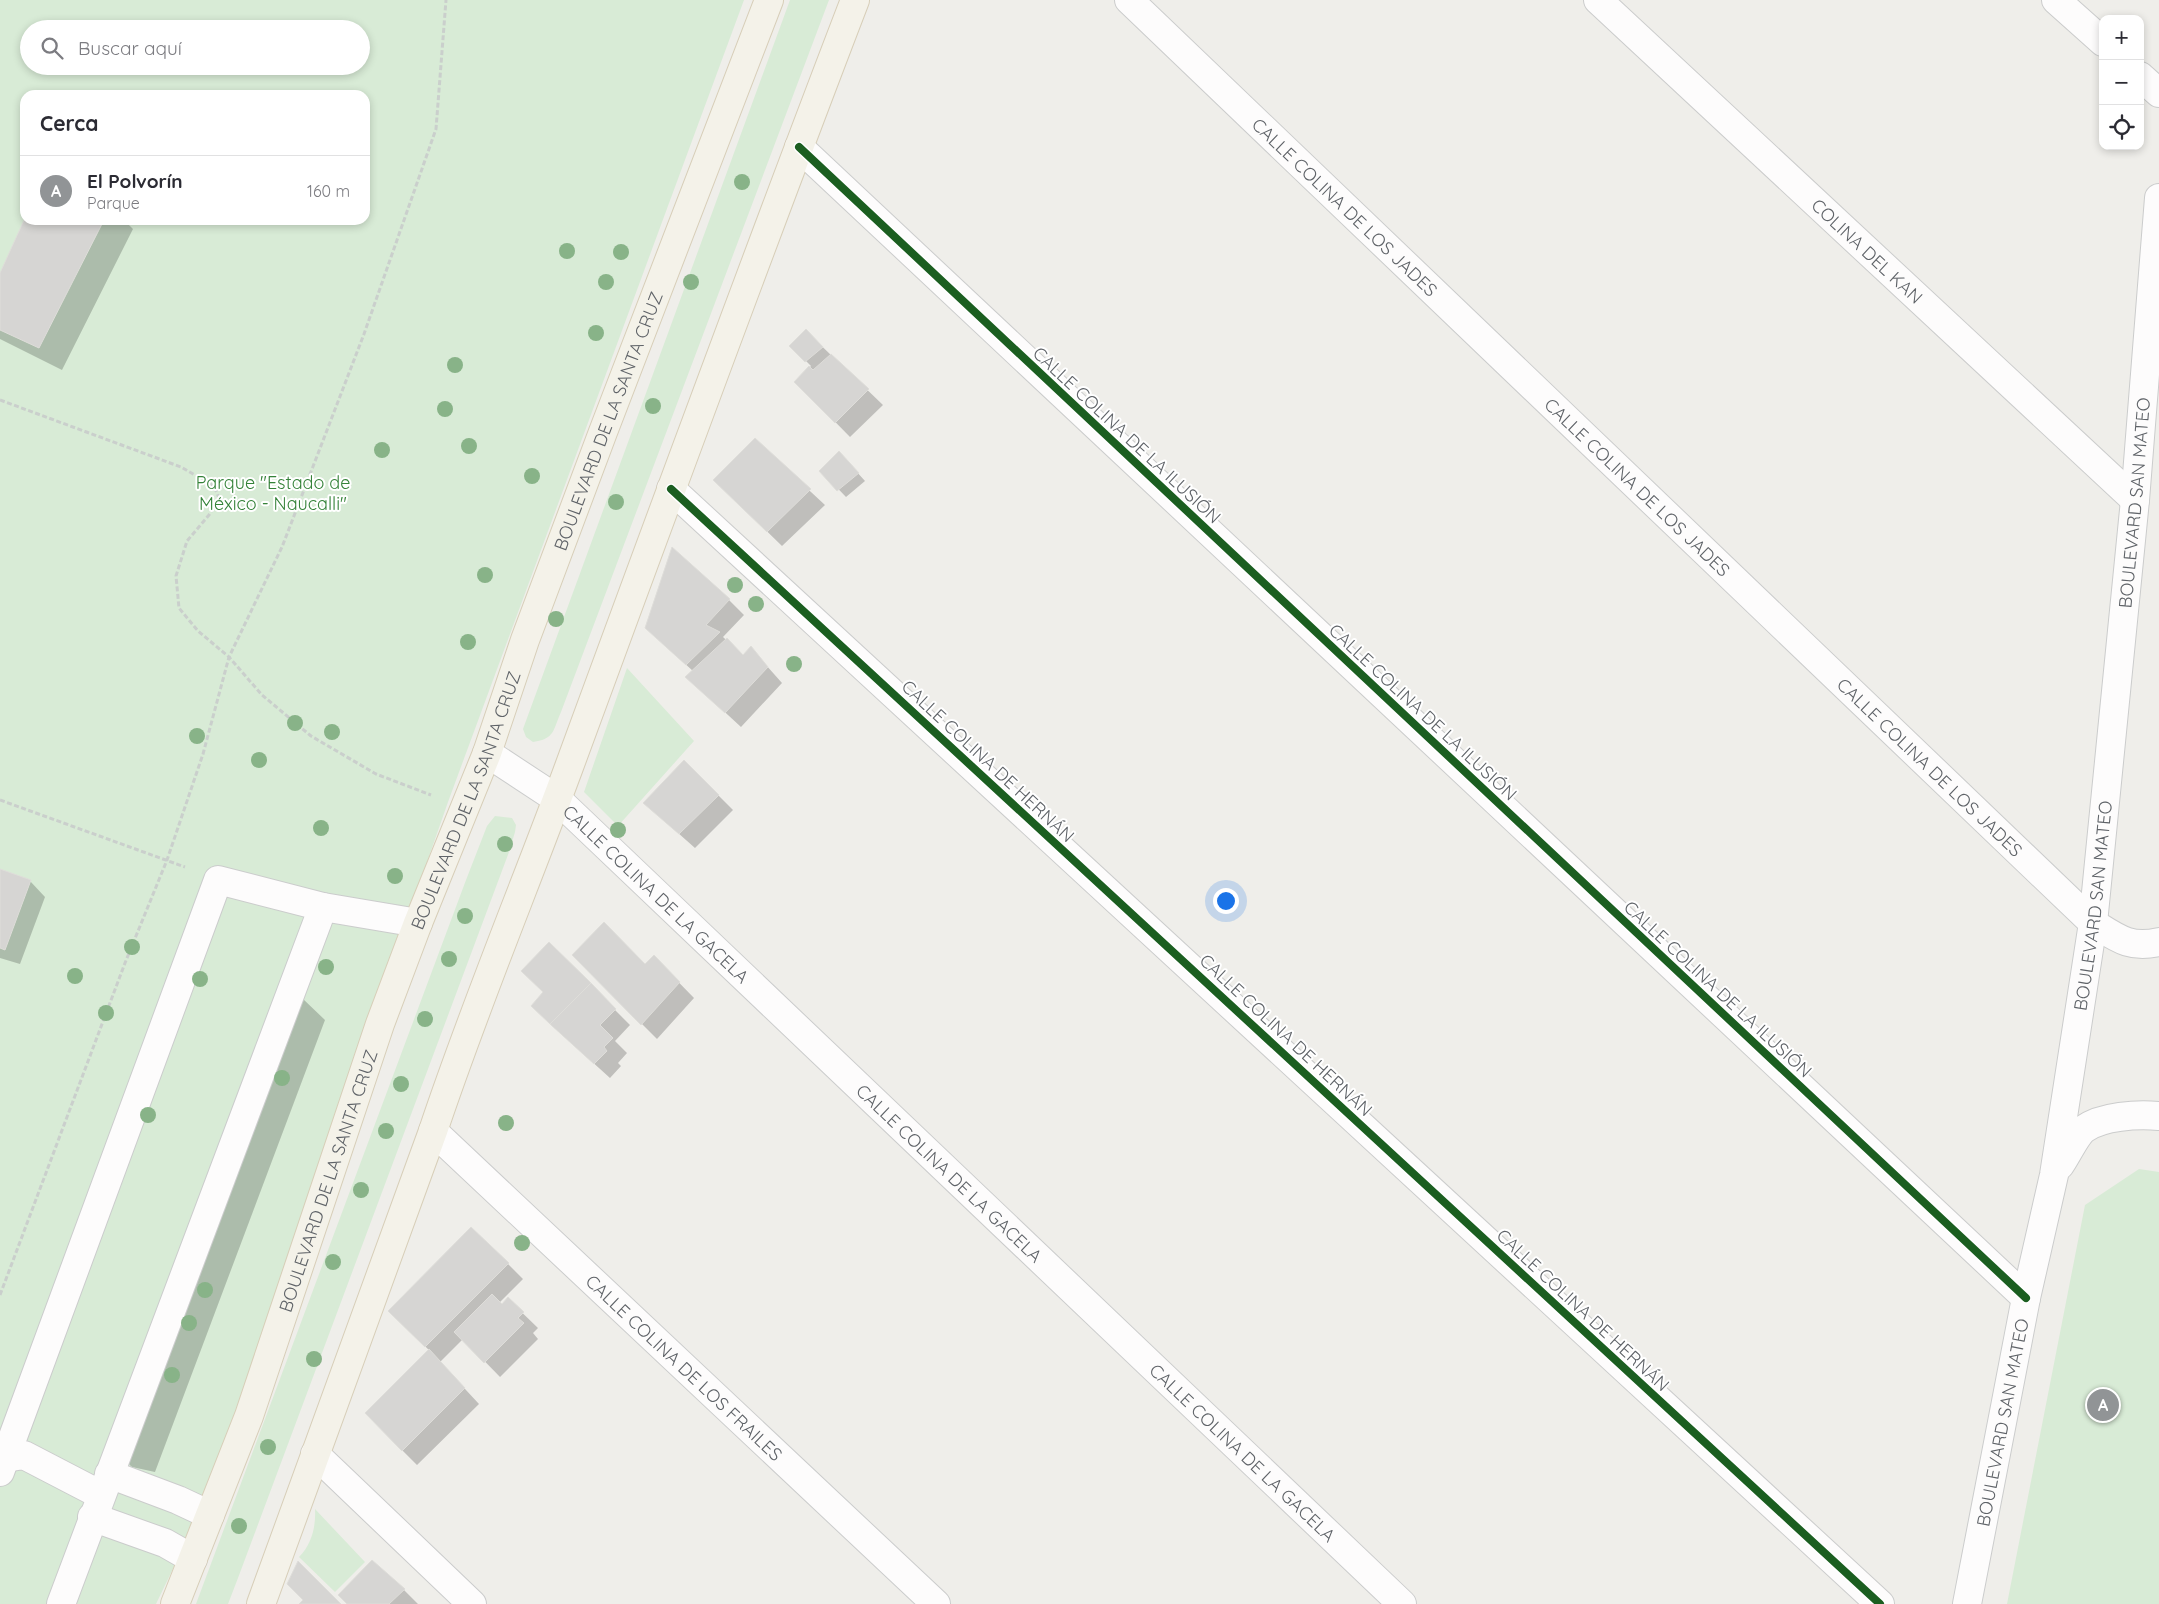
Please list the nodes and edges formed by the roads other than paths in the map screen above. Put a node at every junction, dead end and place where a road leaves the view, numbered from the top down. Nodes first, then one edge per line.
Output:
1 (769, 0) edge
2 (855, 0) edge
3 (1129, 0) edge
4 (1598, 0) edge
5 (2056, 0) edge
6 (2099, 38) edge
7 (2144, 80) edge
8 (2159, 93) edge
9 (798, 147) junction
10 (2159, 198) edge
11 (671, 489) junction
12 (2135, 500) junction
13 (487, 753) junction
14 (557, 799) junction
15 (323, 907) junction
16 (2093, 922) junction
17 (418, 923) junction
18 (2159, 942) edge
19 (2159, 1116) edge
20 (433, 1131) junction
21 (2054, 1175) junction
22 (2026, 1298) junction
23 (315, 1454) junction
24 (3, 1465) edge
25 (101, 1495) junction
26 (210, 1515) junction
27 (193, 1558) junction
28 (61, 1604) edge
29 (175, 1604) edge
30 (261, 1604) edge
31 (472, 1604) edge
32 (936, 1604) edge
33 (1402, 1604) edge
34 (1880, 1604) edge
35 (1967, 1604) edge

1 - 13 main road, BOULEVARD DE LA SANTA CRUZ
2 - 9 main road
3 - 16 street, CALLE COLINA DE LOS JADES
4 - 12 street, COLINA DEL KAN
5 - 6 street
7 - 8 street
9 - 11 main road
9 - 22 street, CALLE COLINA DE LA ILUSIÓN
10 - 12 street, BOULEVARD SAN MATEO
11 - 14 main road
11 - 34 street, CALLE COLINA DE HERNÁN
12 - 16 street, BOULEVARD SAN MATEO
13 - 14 street, CALLE COLINA DE LA GACELA
13 - 17 main road, BOULEVARD DE LA SANTA CRUZ
14 - 20 main road
14 - 33 street, CALLE COLINA DE LA GACELA
15 - 17 street
15 - 24 street
15 - 25 street
16 - 18 street, CALLE COLINA DE LOS JADES
16 - 21 street, BOULEVARD SAN MATEO
17 - 26 main road, BOULEVARD DE LA SANTA CRUZ
19 - 21 street
20 - 23 main road
20 - 32 street, CALLE COLINA DE LOS FRAILES
21 - 22 street, BOULEVARD SAN MATEO
22 - 35 street, BOULEVARD SAN MATEO
23 - 30 main road
23 - 31 street
24 - 25 street
25 - 26 street
25 - 27 street
25 - 28 street
26 - 27 main road, BOULEVARD DE LA SANTA CRUZ
27 - 29 main road, BOULEVARD DE LA SANTA CRUZ

